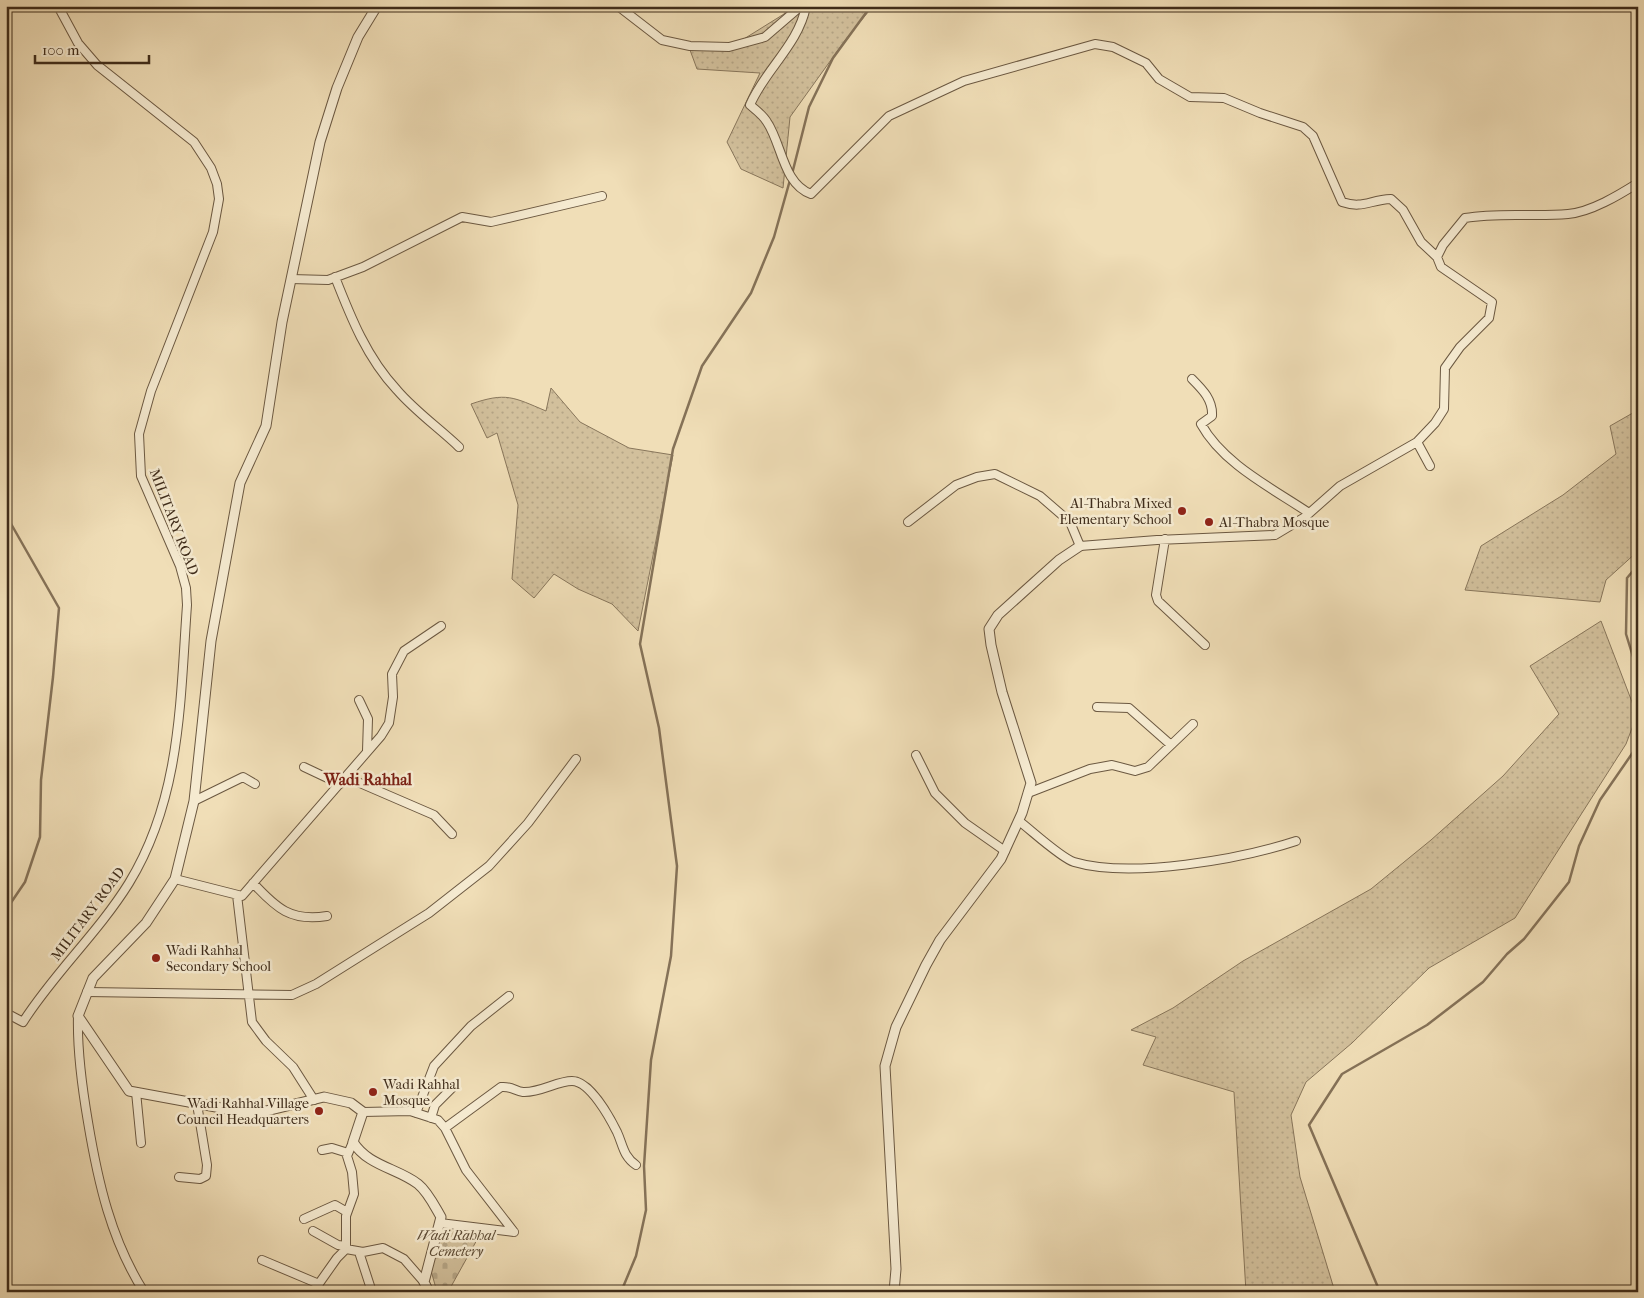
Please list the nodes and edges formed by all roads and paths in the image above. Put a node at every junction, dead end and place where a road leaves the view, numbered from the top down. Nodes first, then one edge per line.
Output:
1 (58, 6) edge
2 (377, 6) edge
3 (618, 6) edge
4 (801, 6) edge
5 (806, 6) edge
6 (1638, 183) edge
7 (602, 196) dead end
8 (1437, 257) junction
9 (334, 277) junction
10 (291, 279) junction
11 (1192, 379) dead end
12 (1417, 442) junction
13 (460, 447) dead end
14 (1430, 466) dead end
15 (1309, 513) junction
16 (908, 522) dead end
17 (1165, 539) junction
18 (1080, 546) junction
19 (441, 626) dead end
20 (1205, 644) dead end
21 (359, 700) dead end
22 (1097, 707) dead end
23 (1193, 724) dead end
24 (1171, 745) junction
25 (367, 752) junction
26 (916, 755) dead end
27 (576, 759) dead end
28 (304, 767) dead end
29 (343, 780) junction
30 (255, 784) dead end
31 (1028, 793) junction
32 (194, 801) junction
33 (1019, 821) junction
34 (452, 834) dead end
35 (1296, 841) dead end
36 (1005, 851) junction
37 (175, 879) junction
38 (253, 884) junction
39 (237, 895) junction
40 (327, 916) dead end
41 (87, 992) junction
42 (250, 995) junction
43 (509, 996) dead end
44 (6, 1013) edge
45 (78, 1016) junction
46 (454, 1086) dead end
47 (136, 1092) junction
48 (314, 1100) junction
49 (197, 1104) junction
50 (363, 1112) junction
51 (416, 1113) junction
52 (432, 1118) junction
53 (445, 1128) junction
54 (352, 1142) junction
55 (141, 1143) dead end
56 (322, 1150) dead end
57 (348, 1153) junction
58 (636, 1165) dead end
59 (179, 1178) dead end
60 (347, 1212) junction
61 (304, 1219) dead end
62 (440, 1223) junction
63 (313, 1231) dead end
64 (346, 1248) junction
65 (359, 1252) junction
66 (262, 1260) dead end
67 (424, 1282) junction
68 (319, 1284) junction
69 (144, 1292) edge
70 (313, 1292) edge
71 (372, 1292) edge
72 (430, 1292) edge
73 (894, 1292) edge

1 - 44 street, MILITARY ROAD
2 - 10 street
3 - 4 street
5 - 8 street
6 - 8 street
7 - 9 street
8 - 12 street
9 - 10 street
9 - 13 street
10 - 32 street
11 - 15 street
12 - 14 street
12 - 15 street
15 - 17 street
16 - 18 street
17 - 18 street
17 - 20 street
18 - 31 street
19 - 25 street
21 - 25 street
22 - 24 street
23 - 24 street
24 - 31 street
25 - 29 street
26 - 36 street
27 - 42 street
28 - 29 street
29 - 34 street
29 - 38 street
30 - 32 street
31 - 33 street
32 - 37 street
33 - 35 street
33 - 36 street
36 - 73 street
37 - 39 street
37 - 41 street
38 - 39 street
38 - 40 street
39 - 42 street
41 - 42 street
41 - 45 street
42 - 48 street
43 - 51 street
45 - 47 street
45 - 69 street
46 - 52 street
47 - 49 street
47 - 55 street
48 - 49 street
48 - 50 street
49 - 59 street
50 - 51 street
50 - 54 street
51 - 52 street
52 - 53 street
53 - 58 street
53 - 62 street
54 - 57 street
54 - 62 street
56 - 57 street
57 - 60 street
60 - 61 street
60 - 64 street
62 - 67 street
63 - 64 street
64 - 65 street
64 - 68 street
65 - 67 street
65 - 71 street
66 - 68 street
67 - 72 street
68 - 70 street

